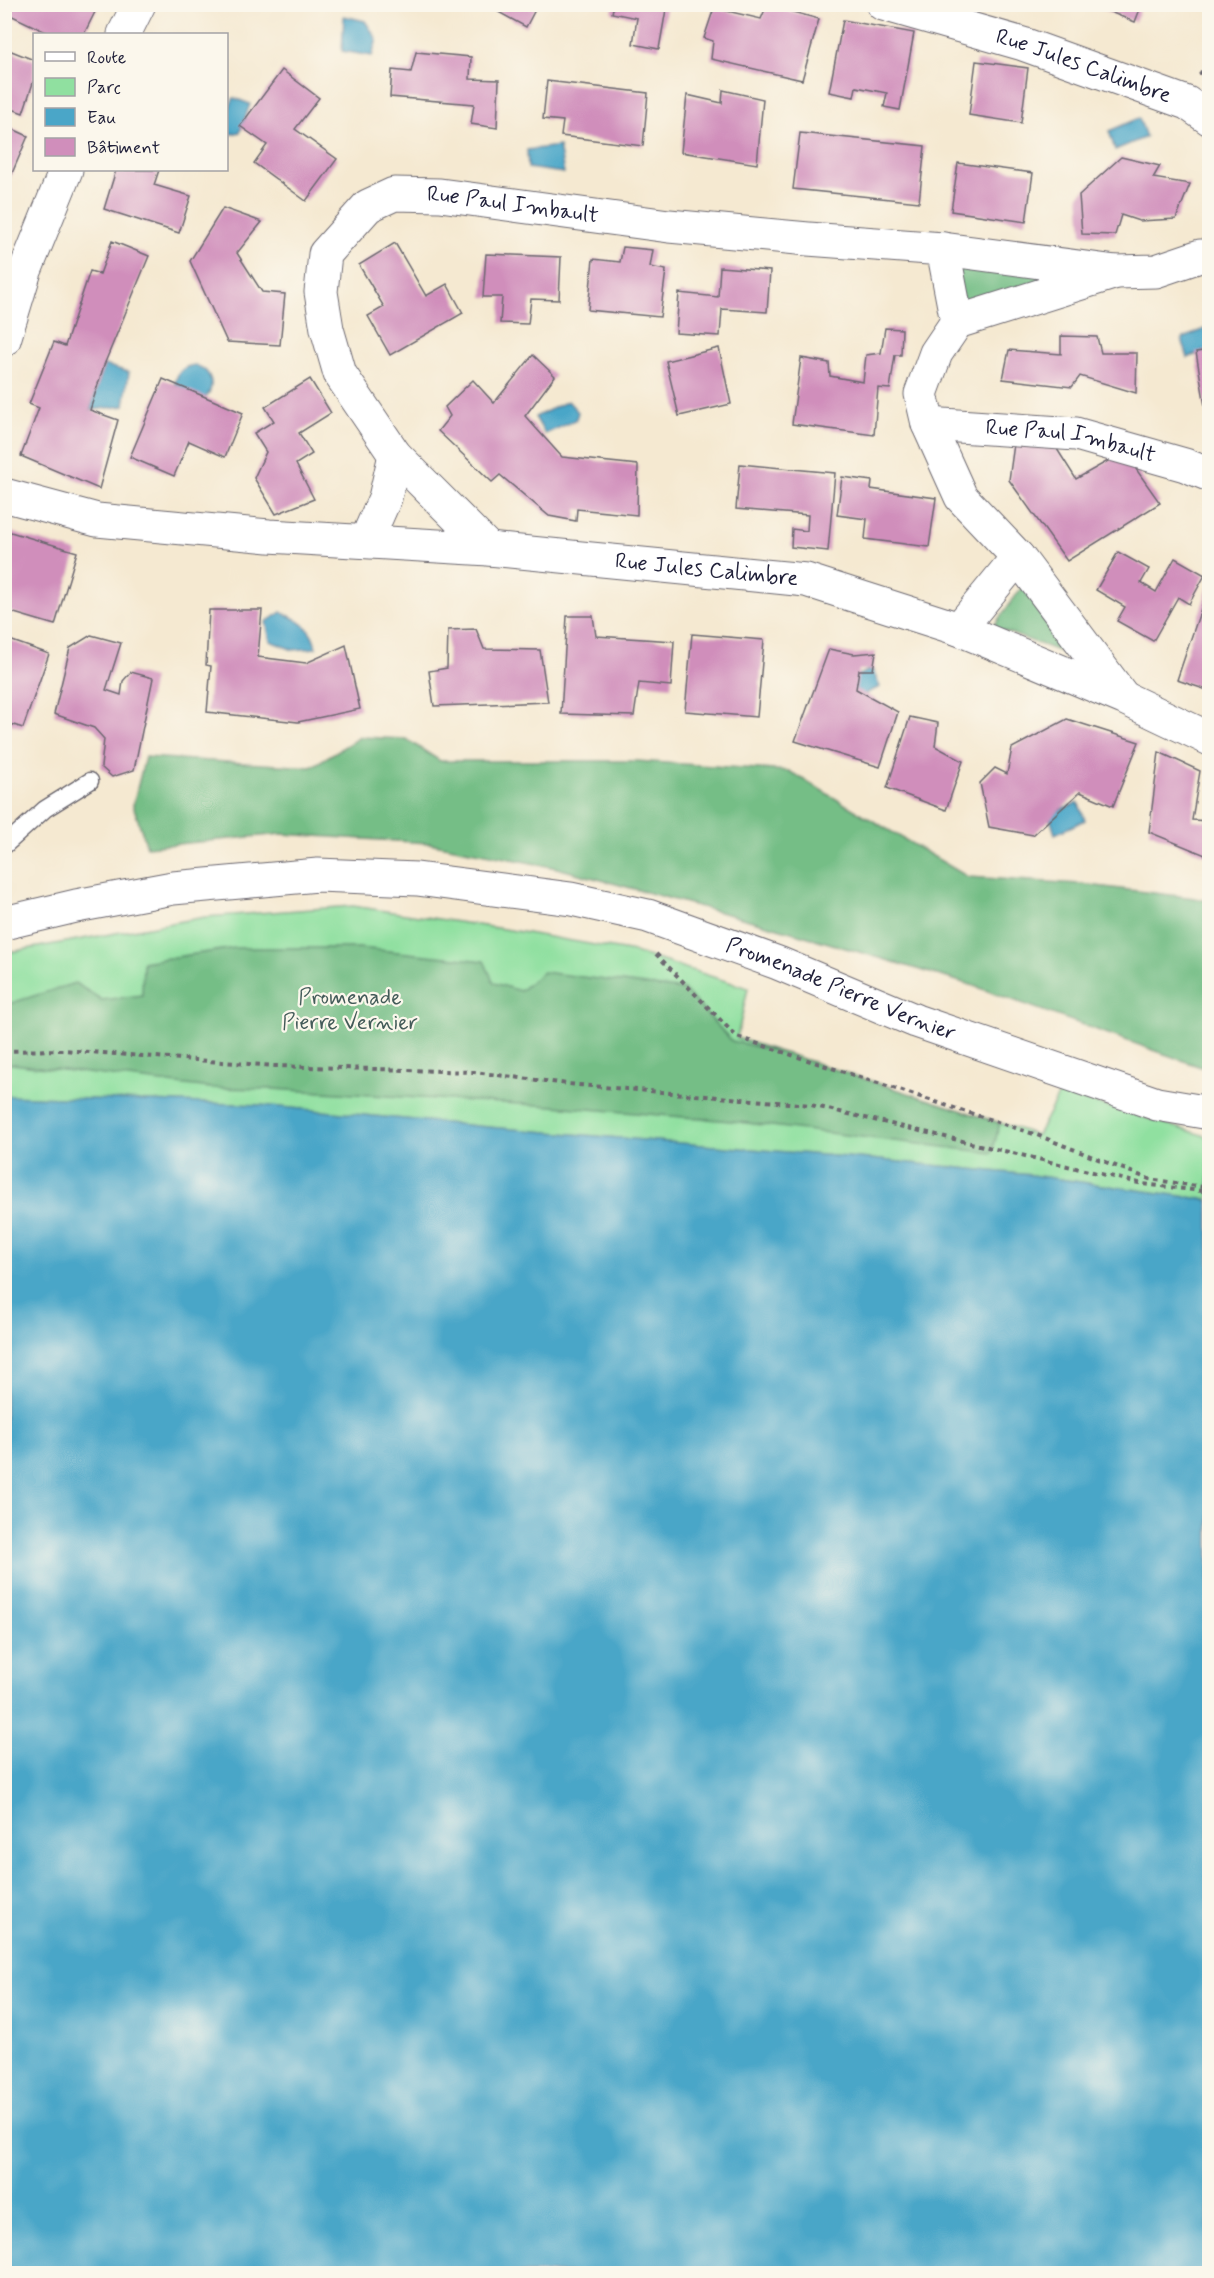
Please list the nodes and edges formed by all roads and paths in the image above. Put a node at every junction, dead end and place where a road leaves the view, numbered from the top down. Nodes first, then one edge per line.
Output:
1 (139, 4) edge
2 (883, 4) edge
3 (124, 33) edge
4 (1209, 119) edge
5 (66, 171) edge
6 (943, 249) junction
7 (1206, 252) edge
8 (1116, 272) junction
9 (957, 322) junction
10 (4, 340) edge
11 (928, 423) junction
12 (395, 455) junction
13 (1209, 475) edge
14 (4, 495) edge
15 (366, 541) junction
16 (489, 549) junction
17 (1018, 557) junction
18 (959, 628) junction
19 (1124, 698) junction
20 (1209, 739) edge
21 (90, 781) dead end
22 (4, 846) edge
23 (4, 923) edge
24 (656, 953) dead end
25 (4, 1051) edge
26 (1209, 1113) edge
27 (1209, 1190) edge

1 - 3 street
2 - 4 street, Rue Jules Calimbre
5 - 10 street
6 - 8 street, Rue Paul Imbault
6 - 9 street
6 - 12 street, Rue Paul Imbault
7 - 8 street, Rue Paul Imbault
8 - 9 street, Rue Paul Imbault
9 - 11 street
11 - 13 street, Rue Paul Imbault
11 - 17 street
12 - 15 street
12 - 16 street, Rue Paul Imbault
14 - 15 street, Rue Jules Calimbre
15 - 16 street, Rue Jules Calimbre
16 - 18 street, Rue Jules Calimbre
17 - 18 street
17 - 19 street
18 - 19 street, Rue Jules Calimbre
19 - 20 street, Rue Jules Calimbre
21 - 22 lane
23 - 26 street, Promenade Pierre Vernier
24 - 27 path
25 - 27 path

